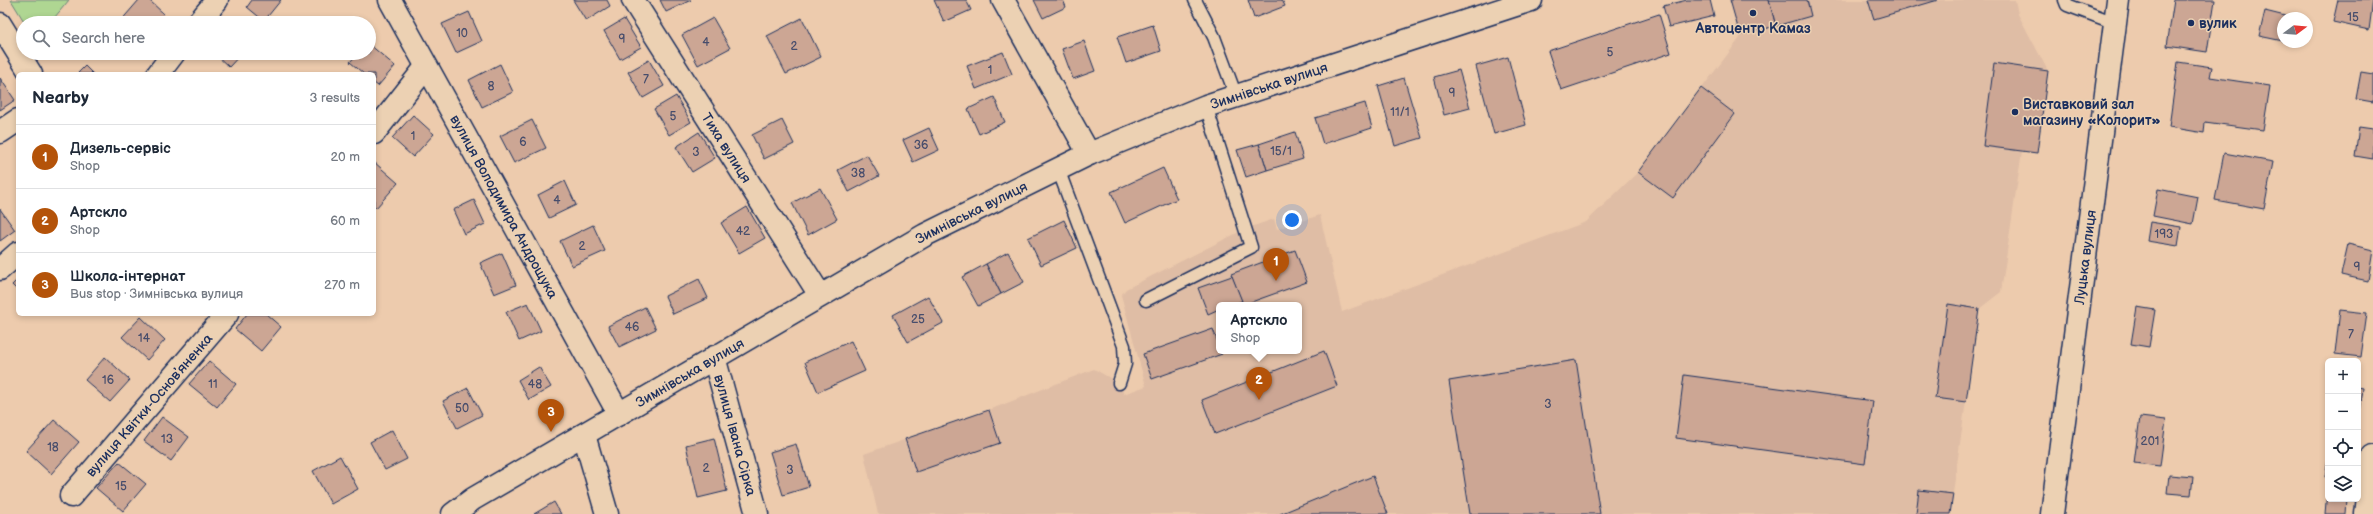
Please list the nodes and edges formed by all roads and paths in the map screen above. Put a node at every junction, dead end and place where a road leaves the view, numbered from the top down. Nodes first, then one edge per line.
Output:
1 (217, 0) edge
2 (390, 0) edge
3 (633, 0) edge
4 (1003, 0) edge
5 (1195, 0) edge
6 (1531, 0) edge
7 (2065, 0) edge
8 (2118, 0) edge
9 (204, 16) edge
10 (2115, 23) junction
11 (0, 24) edge
12 (16, 50) edge
13 (22, 60) edge
14 (169, 60) edge
15 (426, 67) junction
16 (30, 72) edge
17 (160, 72) edge
18 (1236, 96) junction
19 (1206, 106) junction
20 (16, 121) edge
21 (376, 130) edge
22 (0, 132) edge
23 (1089, 154) junction
24 (1058, 169) junction
25 (16, 255) edge
26 (0, 268) edge
27 (820, 295) junction
28 (1146, 300) dead end
29 (225, 316) edge
30 (714, 357) junction
31 (1119, 383) dead end
32 (619, 414) junction
33 (584, 435) junction
34 (2373, 456) edge
35 (70, 496) dead end
36 (453, 514) edge
37 (607, 514) edge
38 (757, 514) edge
39 (2052, 514) edge
40 (2366, 514) edge

1 - 9 street
2 - 15 street, вулиця Володимира Андрощука
3 - 27 street, Тиха вулиця
4 - 23 street
5 - 18 lane
6 - 18 street, Зимнівська вулиця
7 - 10 lane
8 - 10 street, Луцька вулиця
10 - 39 street, Луцька вулиця
11 - 12 street
13 - 16 street
14 - 17 street
15 - 21 street
15 - 32 street, вулиця Володимира Андрощука
18 - 19 street, Зимнівська вулиця
19 - 23 street, Зимнівська вулиця
19 - 28 lane
20 - 22 street
23 - 24 street, Зимнівська вулиця
24 - 27 street, Зимнівська вулиця
24 - 31 lane
25 - 26 street
27 - 30 street, Зимнівська вулиця
29 - 35 street, вулиця Квітки-Основʼяненка
30 - 32 street, Зимнівська вулиця
30 - 38 street, вулиця Івана Сірка
32 - 33 street, Зимнівська вулиця
33 - 36 street, Зимнівська вулиця
33 - 37 street
34 - 40 street

